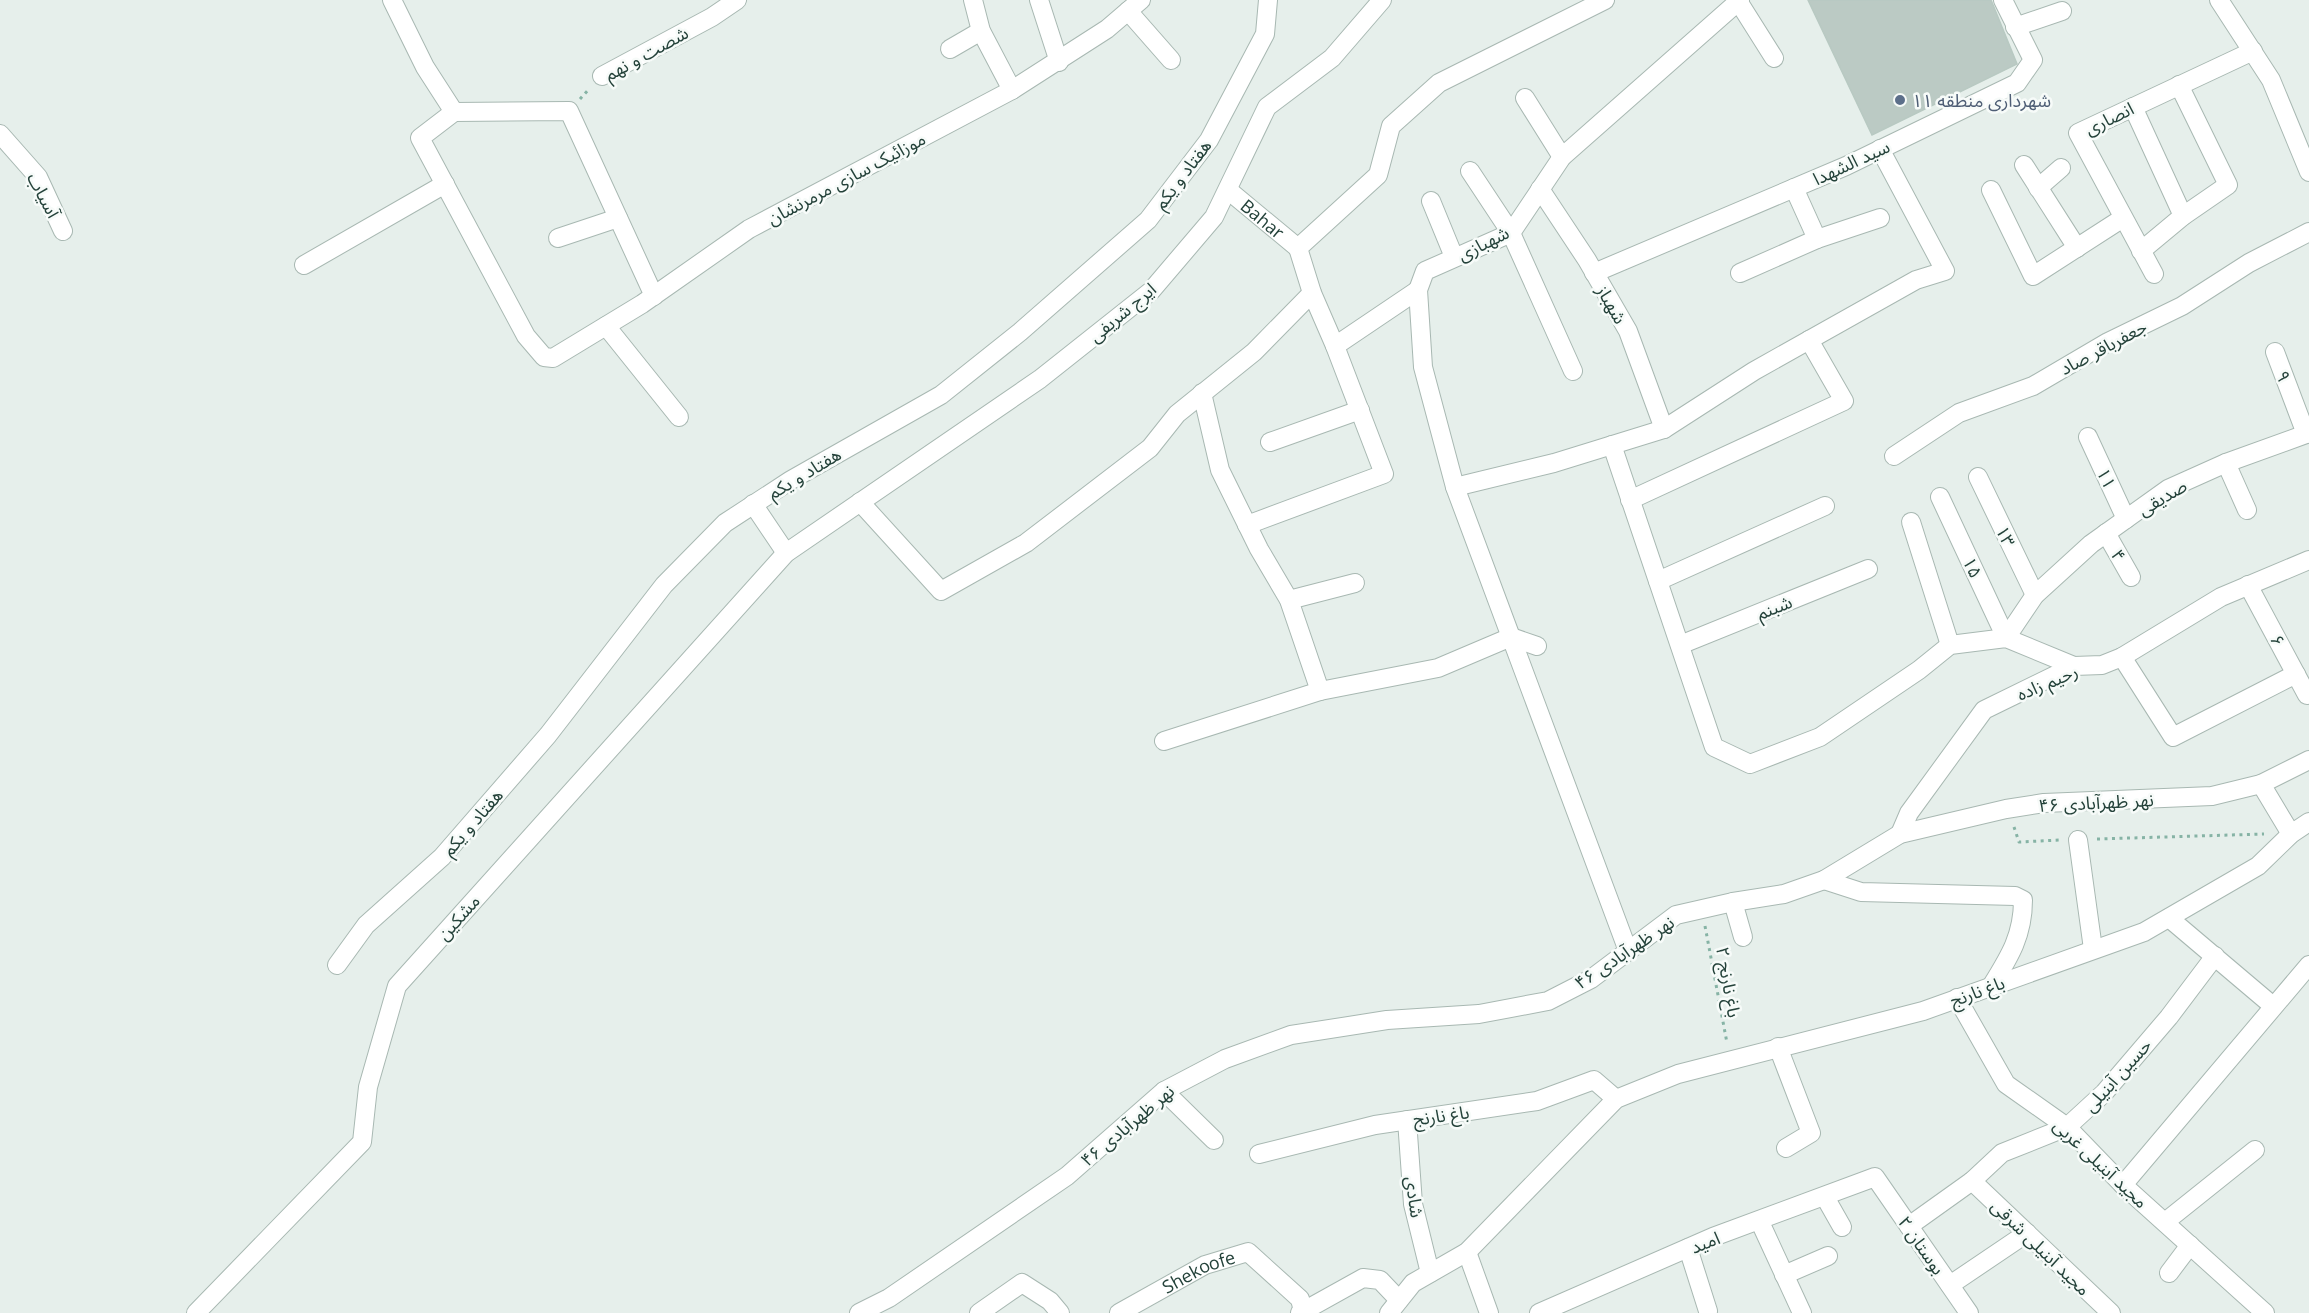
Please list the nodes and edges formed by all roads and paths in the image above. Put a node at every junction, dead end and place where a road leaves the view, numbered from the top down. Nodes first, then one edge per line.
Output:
1 (392, 0) edge
2 (737, 0) edge
3 (973, 0) edge
4 (1040, 0) edge
5 (1268, 0) edge
6 (1383, 0) edge
7 (1605, 0) edge
8 (2002, 0) edge
9 (2219, 0) edge
10 (1739, 1) edge
11 (1134, 6) edge
12 (2062, 10) dead end
13 (2015, 27) junction
14 (981, 31) junction
15 (950, 49) dead end
16 (2253, 51) junction
17 (1774, 58) dead end
18 (1171, 60) dead end
19 (1059, 62) junction
20 (602, 76) joint
21 (2179, 85) junction
22 (1012, 90) junction
23 (1525, 98) dead end
24 (2133, 107) junction
25 (569, 111) junction
26 (454, 112) junction
27 (0, 134) edge
28 (1880, 149) junction
29 (1562, 157) junction
30 (2024, 165) dead end
31 (2061, 168) dead end
32 (1470, 171) dead end
33 (2309, 172) edge
34 (445, 184) junction
35 (1794, 188) junction
36 (2038, 188) junction
37 (1540, 189) junction
38 (1228, 190) junction
39 (1991, 190) dead end
40 (1431, 201) dead end
41 (2183, 216) junction
42 (618, 218) junction
43 (1880, 218) dead end
44 (2123, 218) junction
45 (63, 231) dead end
46 (2309, 232) edge
47 (1511, 233) junction
48 (558, 238) dead end
49 (1817, 239) junction
50 (1298, 248) junction
51 (2077, 248) junction
52 (2141, 251) junction
53 (1454, 257) junction
54 (304, 265) dead end
55 (1594, 273) junction
56 (1740, 273) dead end
57 (2154, 274) dead end
58 (1418, 290) junction
59 (1312, 293) junction
60 (654, 296) junction
61 (606, 326) junction
62 (1809, 340) junction
63 (1335, 346) junction
64 (2275, 352) dead end
65 (1573, 370) dead end
66 (1202, 393) junction
67 (1360, 410) junction
68 (679, 417) dead end
69 (1664, 429) junction
70 (2307, 433) edge
71 (2088, 437) dead end
72 (1270, 442) dead end
73 (1612, 445) junction
74 (1894, 456) dead end
75 (2226, 464) junction
76 (1978, 477) dead end
77 (1455, 487) junction
78 (1940, 497) dead end
79 (1630, 500) junction
80 (860, 502) junction
81 (753, 504) junction
82 (1824, 506) dead end
83 (2247, 510) dead end
84 (2126, 519) junction
85 (1911, 522) dead end
86 (1247, 525) junction
87 (2106, 534) junction
88 (786, 553) junction
89 (2309, 560) edge
90 (1868, 569) dead end
91 (2132, 577) dead end
92 (1658, 580) junction
93 (1355, 583) dead end
94 (2248, 585) junction
95 (2035, 595) junction
96 (1289, 600) junction
97 (1511, 637) junction
98 (2006, 638) junction
99 (1680, 645) junction
100 (1950, 645) junction
101 (1537, 646) dead end
102 (2122, 657) junction
103 (2074, 666) junction
104 (2296, 674) junction
105 (1320, 691) junction
106 (2307, 695) dead end
107 (1164, 741) dead end
108 (2309, 760) edge
109 (2261, 784) junction
110 (2006, 808) junction
111 (2309, 822) edge
112 (1900, 834) junction
113 (2291, 834) junction
114 (2078, 840) junction
115 (1824, 880) junction
116 (1733, 902) junction
117 (1702, 909) junction
118 (2169, 918) junction
119 (1743, 937) dead end
120 (2093, 948) junction
121 (1628, 951) junction
122 (2215, 956) junction
123 (337, 965) dead end
124 (2309, 965) edge
125 (1992, 985) junction
126 (1957, 998) junction
127 (2273, 1006) junction
128 (1778, 1047) junction
129 (1730, 1060) junction
130 (1164, 1091) junction
131 (1616, 1099) junction
132 (1407, 1120) junction
133 (2067, 1127) junction
134 (1214, 1140) dead end
135 (1785, 1148) dead end
136 (2255, 1150) dead end
137 (1259, 1154) dead end
138 (1875, 1177) joint
139 (1972, 1181) junction
140 (2122, 1185) junction
141 (1826, 1197) junction
142 (1760, 1222) junction
143 (2165, 1222) junction
144 (1909, 1226) junction
145 (1842, 1227) dead end
146 (2027, 1233) junction
147 (2190, 1245) junction
148 (1688, 1248) junction
149 (1467, 1252) junction
150 (1828, 1256) dead end
151 (1430, 1273) junction
152 (2169, 1273) dead end
153 (1784, 1275) junction
154 (1950, 1285) junction
155 (1394, 1306) edge
156 (1708, 1311) dead end
157 (1301, 1312) edge
158 (196, 1313) edge
159 (859, 1313) edge
160 (979, 1313) edge
161 (1060, 1313) edge
162 (1119, 1313) edge
163 (1489, 1313) edge
164 (1539, 1313) edge
165 (1802, 1313) edge
166 (1969, 1313) edge
167 (2111, 1313) edge
168 (2265, 1313) edge

1 - 26 street
2 - 20 street, شصت و نهم
3 - 14 street
4 - 19 street
5 - 81 street, هفتاد و یکم
6 - 38 street, ایرج شریفی
7 - 50 street
8 - 13 street, سید الشهدا
9 - 16 street
10 - 17 street
10 - 29 street, شهبازی
11 - 18 street
11 - 19 street, موزائیک سازی مرمرنشان
12 - 13 street
13 - 28 street, سید الشهدا
14 - 15 street
14 - 22 street
16 - 21 street, انصاری
16 - 33 street
19 - 22 street, موزائیک سازی مرمرنشان
20 - 25 path, شصت و نهم
21 - 24 street, انصاری
21 - 41 street
22 - 60 street, موزائیک سازی مرمرنشان
23 - 29 street
24 - 41 street
24 - 44 street, انصاری
25 - 26 street
25 - 42 street
26 - 34 street
27 - 45 street, آسیاب
28 - 35 street, سید الشهدا
28 - 62 street
29 - 37 street, شهبازی
30 - 36 street
31 - 36 street
32 - 47 street
34 - 54 street
34 - 61 street, موزائیک سازی مرمرنشان
35 - 49 street
35 - 55 street, سید الشهدا
36 - 51 street
37 - 47 street, شهبازی
37 - 55 street, شهباز
38 - 50 street, Bahar
38 - 80 street, ایرج شریفی
39 - 51 street
40 - 53 street
41 - 52 street
42 - 48 street
42 - 60 street
43 - 49 street
44 - 51 street
44 - 52 street, انصاری
46 - 74 street, جعفرباقر صاد
47 - 53 street, شهبازی
47 - 65 street
49 - 56 street
50 - 59 street
52 - 57 street, انصاری
53 - 58 street, شهبازی
55 - 69 street, شهباز
58 - 63 street
58 - 77 street
59 - 63 street
59 - 66 street
60 - 61 street, موزائیک سازی مرمرنشان
61 - 68 street
62 - 69 street
62 - 79 street
63 - 67 street
64 - 70 street, ۹
66 - 80 street
66 - 86 street
67 - 72 street
67 - 86 street
69 - 73 street
70 - 75 street, صدیقی
71 - 84 street, ۱۱
73 - 77 street
73 - 79 street
75 - 83 street
75 - 84 street, صدیقی
76 - 95 street, ۱۳
77 - 97 street
78 - 98 street, ۱۵
79 - 92 street
80 - 88 street, ایرج شریفی
81 - 88 street
81 - 123 street, هفتاد و یکم
82 - 92 street
84 - 87 street, صدیقی
85 - 100 street
86 - 96 street
87 - 91 street, ۴
87 - 95 street, صدیقی
88 - 158 street, مشکین
89 - 94 street, رحیم زاده
90 - 99 street, شبنم
92 - 99 street
93 - 96 street
94 - 102 street, رحیم زاده
94 - 104 street, ۶
95 - 98 street, صدیقی
96 - 105 street
97 - 101 street
97 - 105 street
97 - 121 street
98 - 100 street
98 - 103 street
99 - 100 street
102 - 103 street, رحیم زاده
102 - 104 street
103 - 112 street, رحیم زاده
104 - 106 street, ۶
105 - 107 street
108 - 109 street, نهر ظهرآبادی ۴۶
109 - 110 street, نهر ظهرآبادی ۴۶
109 - 113 street
110 - 112 street, نهر ظهرآبادی ۴۶
110 - 114 path
111 - 113 street, باغ نارنج
112 - 115 street, نهر ظهرآبادی ۴۶
113 - 114 path
113 - 118 street, باغ نارنج
114 - 120 street
115 - 116 street, نهر ظهرآبادی ۴۶
115 - 125 street
116 - 117 street, نهر ظهرآبادی ۴۶
116 - 119 street
117 - 121 street, نهر ظهرآبادی ۴۶
117 - 129 path, باغ نارنج ۲
118 - 120 street, باغ نارنج
118 - 122 street
120 - 125 street, باغ نارنج
121 - 130 street, نهر ظهرآبادی ۴۶
122 - 127 street
122 - 133 street, حسین آبنیلی
124 - 127 street
125 - 126 street, باغ نارنج
126 - 128 street, باغ نارنج
126 - 133 street, مجید آبنیلی غربی
127 - 140 street
128 - 129 street, باغ نارنج
128 - 135 street
129 - 131 street, باغ نارنج
130 - 134 street
130 - 159 street, نهر ظهرآبادی ۴۶
131 - 132 street, باغ نارنج
131 - 149 street, باغ نارنج
132 - 137 street, باغ نارنج
132 - 151 street, شادی
133 - 139 street, حسین آبنیلی
133 - 140 street, مجید آبنیلی غربی
136 - 143 street
138 - 141 street, امید
138 - 144 street, بوستان ۲
139 - 144 street, حسین آبنیلی
139 - 146 street, مجید آبنیلی شرقی
140 - 143 street, مجید آبنیلی غربی
141 - 142 street, امید
141 - 145 street
142 - 148 street, امید
142 - 153 street
143 - 147 street, مجید آبنیلی غربی
144 - 154 street, بوستان ۲
146 - 154 street
146 - 167 street, مجید آبنیلی شرقی
147 - 152 street
147 - 168 street, مجید آبنیلی غربی
148 - 156 street
148 - 164 street, امید
149 - 151 street, باغ نارنج
149 - 163 street
150 - 153 street
151 - 155 street, باغ نارنج
153 - 165 street
154 - 166 street, بوستان ۲
155 - 157 street
157 - 162 street, Shekoofe
160 - 161 street

